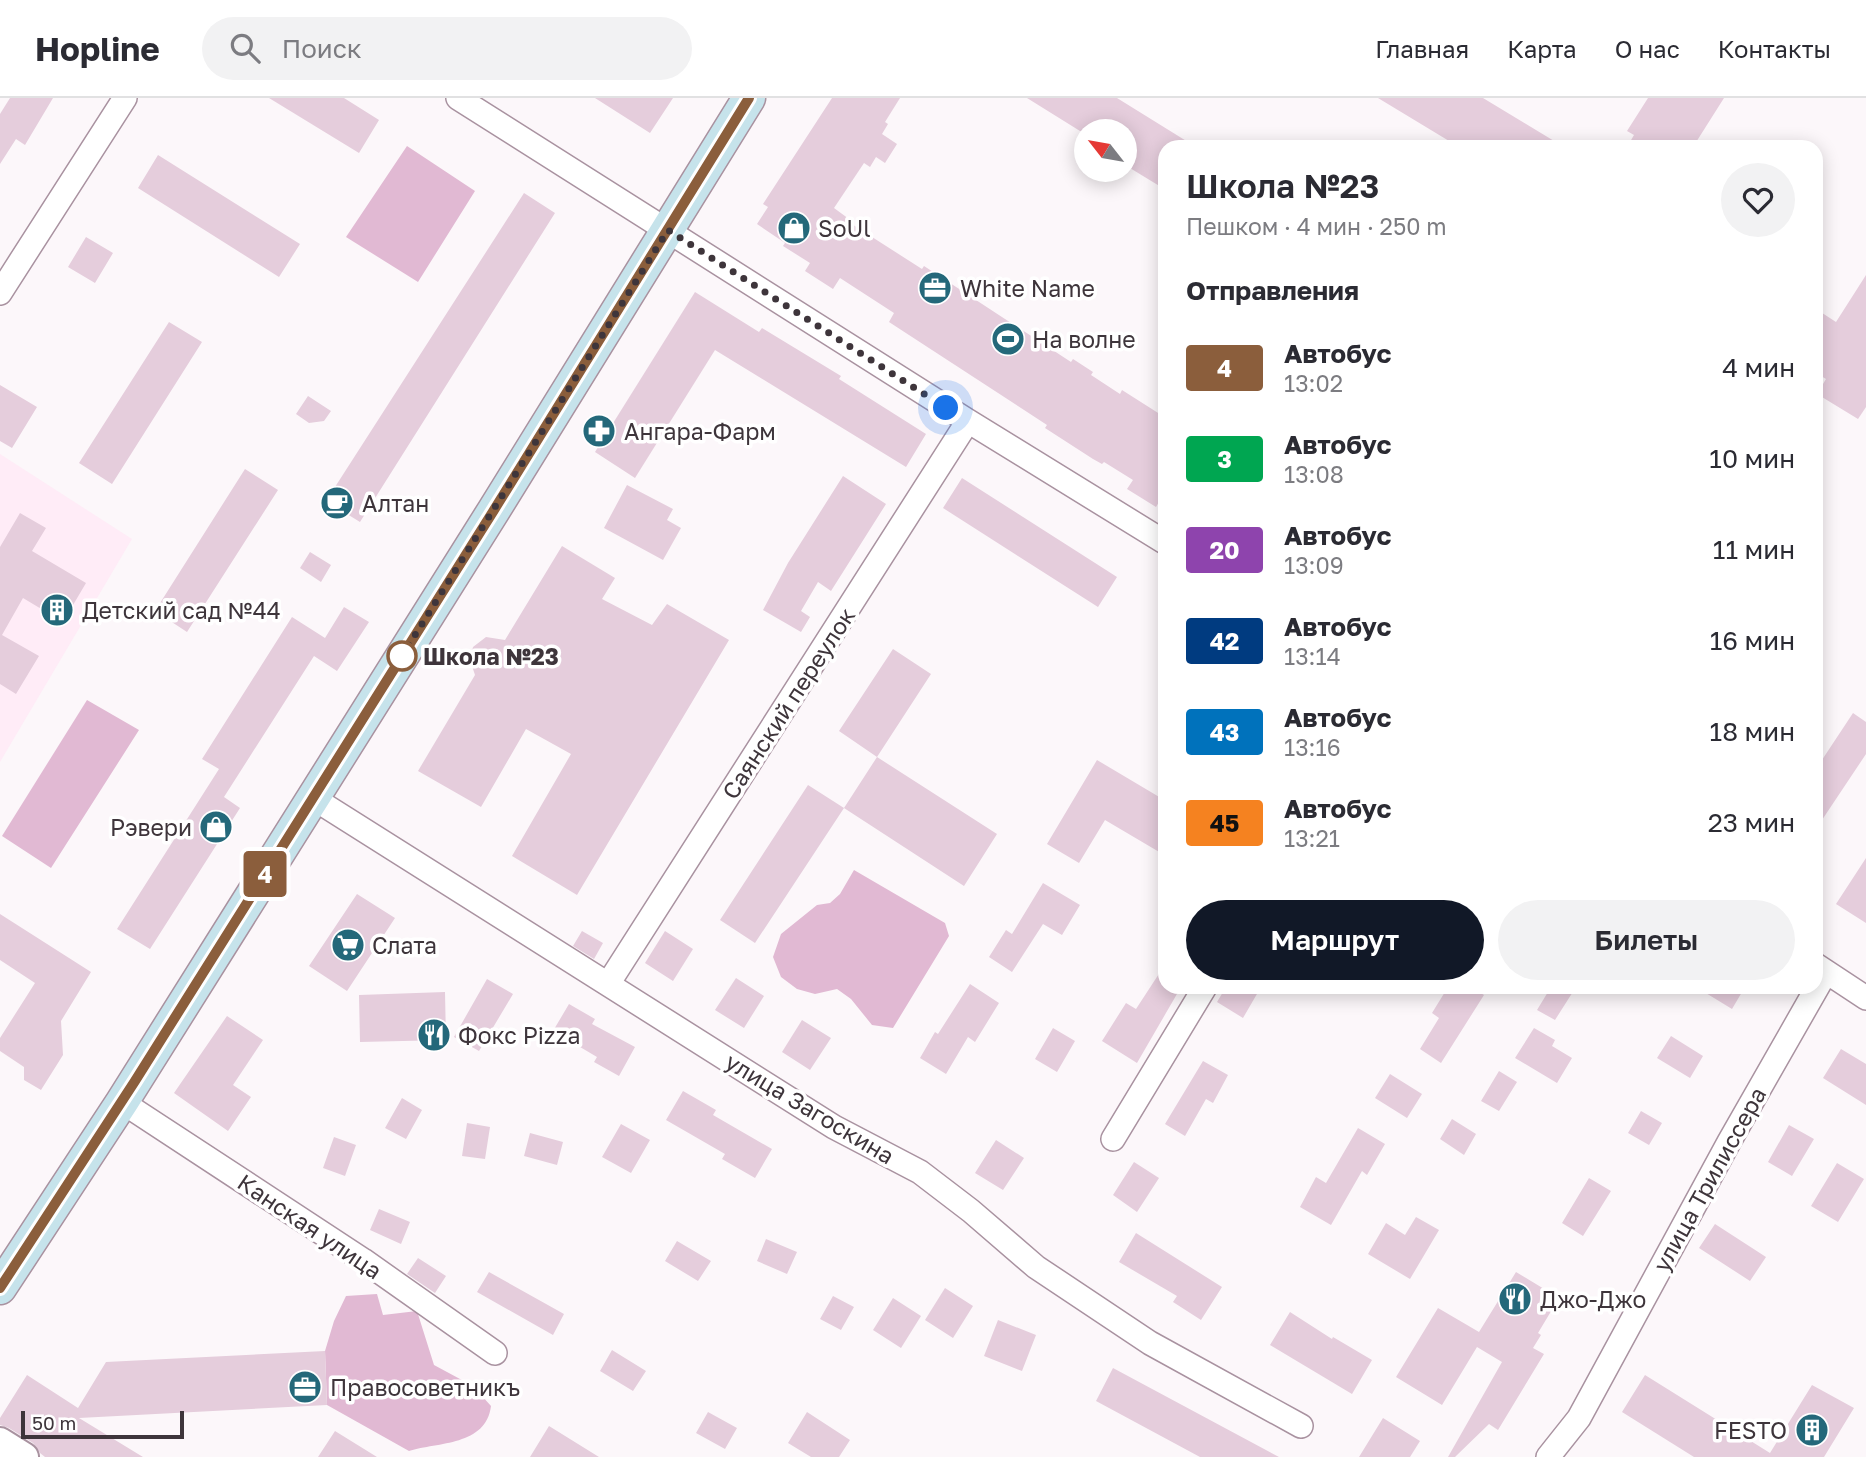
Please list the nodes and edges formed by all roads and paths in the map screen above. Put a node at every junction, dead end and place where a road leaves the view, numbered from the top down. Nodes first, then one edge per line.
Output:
1 (125, 98) edge
2 (458, 98) edge
3 (749, 98) edge
4 (668, 230) junction
5 (0, 293) edge
6 (968, 421) junction
7 (1158, 538) edge
8 (313, 798) junction
9 (1823, 970) edge
10 (608, 984) junction
11 (1201, 994) edge
12 (1808, 994) edge
13 (1866, 998) edge
14 (122, 1102) junction
15 (1113, 1139) dead end
16 (0, 1288) edge
17 (495, 1353) dead end
18 (1301, 1426) dead end
19 (0, 1442) edge
20 (23, 1457) edge
21 (1548, 1457) edge

1 - 5 street
2 - 4 street
3 - 4 main road
4 - 6 street
4 - 8 main road
6 - 7 street
6 - 10 street, Саянский переулок
8 - 10 street, улица Загоскина
8 - 14 main road
9 - 13 street
10 - 18 street, улица Загоскина
11 - 15 street
12 - 21 street, улица Трилиссера
14 - 16 main road
14 - 17 street, Канская улица
19 - 20 street

